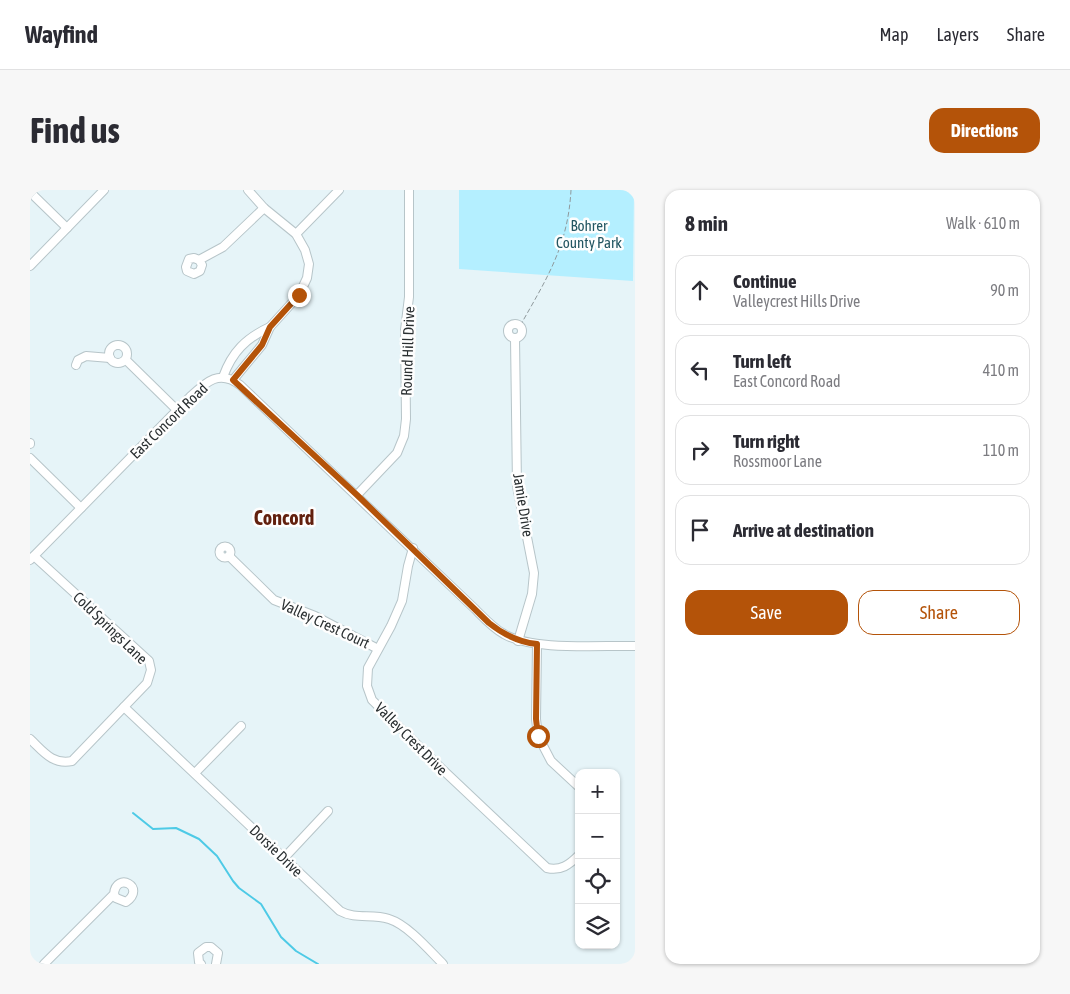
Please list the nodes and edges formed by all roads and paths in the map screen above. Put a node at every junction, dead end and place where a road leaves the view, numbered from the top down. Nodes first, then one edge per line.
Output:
1 (104, 190) edge
2 (248, 190) edge
3 (339, 190) edge
4 (409, 190) edge
5 (572, 190) edge
6 (30, 192) edge
7 (264, 208) junction
8 (67, 228) junction
9 (296, 234) junction
10 (199, 260) dead end
11 (30, 266) edge
12 (520, 326) joint
13 (270, 327) junction
14 (110, 358) junction
15 (126, 360) junction
16 (229, 360) junction
17 (76, 365) dead end
18 (223, 377) junction
19 (233, 380) junction
20 (201, 386) junction
21 (177, 410) junction
22 (30, 458) edge
23 (357, 495) junction
24 (82, 508) junction
25 (413, 548) junction
26 (229, 556) dead end
27 (32, 558) edge
28 (518, 640) junction
29 (537, 644) junction
30 (635, 646) edge
31 (378, 649) junction
32 (124, 707) junction
33 (241, 726) dead end
34 (30, 739) edge
35 (195, 773) junction
36 (575, 783) edge
37 (328, 811) dead end
38 (284, 858) junction
39 (575, 858) edge
40 (114, 894) dead end
41 (44, 964) edge
42 (201, 964) edge
43 (216, 964) edge
44 (443, 964) edge

1 - 8 street
2 - 7 street
3 - 9 street
4 - 23 street, Round Hill Drive
5 - 12 path
6 - 8 street
7 - 9 street
7 - 10 street
8 - 11 street
9 - 13 street
12 - 28 street, Jamie Drive
13 - 16 street
13 - 19 street
14 - 15 street
14 - 15 street
14 - 17 street
15 - 21 street
16 - 18 street
16 - 20 street
18 - 19 street, East Concord Road
18 - 20 street, East Concord Road
19 - 23 street, East Concord Road
20 - 21 street, East Concord Road
21 - 24 street, East Concord Road
22 - 24 street
23 - 25 street, East Concord Road
24 - 27 street, East Concord Road
25 - 28 street, East Concord Road
25 - 31 street, Valley Crest Drive
26 - 31 street, Valley Crest Court
27 - 32 street, Cold Springs Lane
28 - 29 street, East Concord Road
29 - 30 street, East Concord Road
29 - 36 street
31 - 39 street, Valley Crest Drive
32 - 34 street
32 - 35 street, Dorsie Drive
33 - 35 street
35 - 38 street, Dorsie Drive
37 - 38 street
38 - 44 street, Dorsie Drive
40 - 41 street
42 - 43 street

